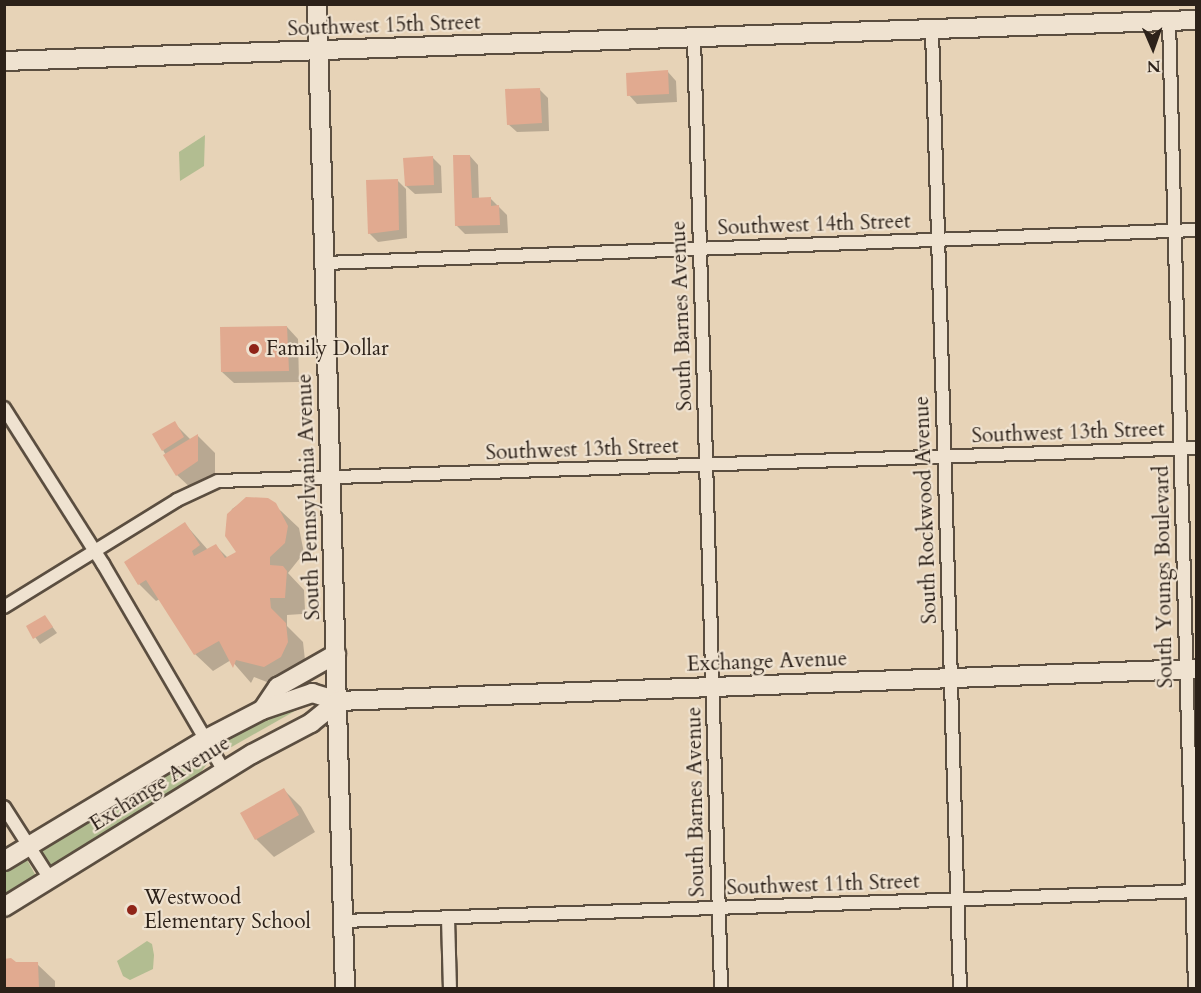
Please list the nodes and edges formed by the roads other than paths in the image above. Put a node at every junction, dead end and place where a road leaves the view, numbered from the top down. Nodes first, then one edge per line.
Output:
1 (317, 4) edge
2 (1197, 20) edge
3 (1169, 21) junction
4 (932, 30) junction
5 (694, 38) junction
6 (319, 51) junction
7 (4, 62) edge
8 (1173, 231) junction
9 (1197, 231) edge
10 (938, 240) junction
11 (699, 249) junction
12 (325, 263) junction
13 (4, 408) edge
14 (1180, 448) junction
15 (1197, 448) edge
16 (944, 456) junction
17 (706, 465) junction
18 (330, 476) junction
19 (94, 552) junction
20 (4, 607) edge
21 (336, 654) junction
22 (1191, 669) edge
23 (951, 678) junction
24 (713, 686) junction
25 (338, 701) junction
26 (262, 710) junction
27 (206, 739) junction
28 (224, 771) junction
29 (4, 807) edge
30 (28, 846) junction
31 (4, 861) edge
32 (50, 879) junction
33 (1195, 891) edge
34 (957, 900) junction
35 (4, 907) edge
36 (718, 908) junction
37 (448, 918) junction
38 (343, 921) junction
39 (345, 988) edge
40 (450, 988) edge
41 (721, 988) edge
42 (960, 988) edge
43 (1195, 988) edge

1 - 6 main road, South Pennsylvania Avenue
2 - 3 main road, Southwest 15th Street
3 - 4 main road, Southwest 15th Street
3 - 8 street, South Youngs Boulevard
4 - 5 main road, Southwest 15th Street
4 - 10 street, South Rockwood Avenue
5 - 6 main road, Southwest 15th Street
5 - 11 street, South Barnes Avenue
6 - 7 main road, Southwest 15th Street
6 - 12 main road, South Pennsylvania Avenue
8 - 9 street, Southwest 14th Street
8 - 10 street, Southwest 14th Street
8 - 14 street, South Youngs Boulevard
10 - 11 street, Southwest 14th Street
10 - 16 street, South Rockwood Avenue
11 - 12 street, Southwest 14th Street
11 - 17 street, South Barnes Avenue
12 - 18 main road, South Pennsylvania Avenue
13 - 19 street
14 - 15 street, Southwest 13th Street
14 - 16 street, Southwest 13th Street
14 - 22 street, South Youngs Boulevard
16 - 17 street, Southwest 13th Street
16 - 23 street, South Rockwood Avenue
17 - 18 street, Southwest 13th Street
17 - 24 street, South Barnes Avenue
18 - 19 street, Southwest 13th Street
18 - 21 main road, South Pennsylvania Avenue
19 - 20 street, Southwest 13th Street
19 - 27 street
21 - 25 main road, South Pennsylvania Avenue
21 - 26 main road
22 - 23 main road, Exchange Avenue
22 - 33 street, South Youngs Boulevard
23 - 24 main road, Exchange Avenue
23 - 34 street, South Rockwood Avenue
24 - 25 main road, Exchange Avenue
24 - 36 street, South Barnes Avenue
25 - 26 main road, Exchange Avenue
25 - 28 main road, Exchange Avenue
25 - 38 main road, South Pennsylvania Avenue
26 - 27 main road, Exchange Avenue
27 - 28 street
27 - 30 main road, Exchange Avenue
28 - 32 main road, Exchange Avenue
29 - 30 street
30 - 31 main road, Exchange Avenue
30 - 32 street
32 - 35 main road, Exchange Avenue
33 - 34 street, Southwest 11th Street
33 - 43 street, South Youngs Boulevard
34 - 36 street, Southwest 11th Street
34 - 42 street, South Rockwood Avenue
36 - 37 street, Southwest 11th Street
36 - 41 street, South Barnes Avenue
37 - 38 street, Southwest 11th Street
37 - 40 street
38 - 39 main road, South Pennsylvania Avenue

